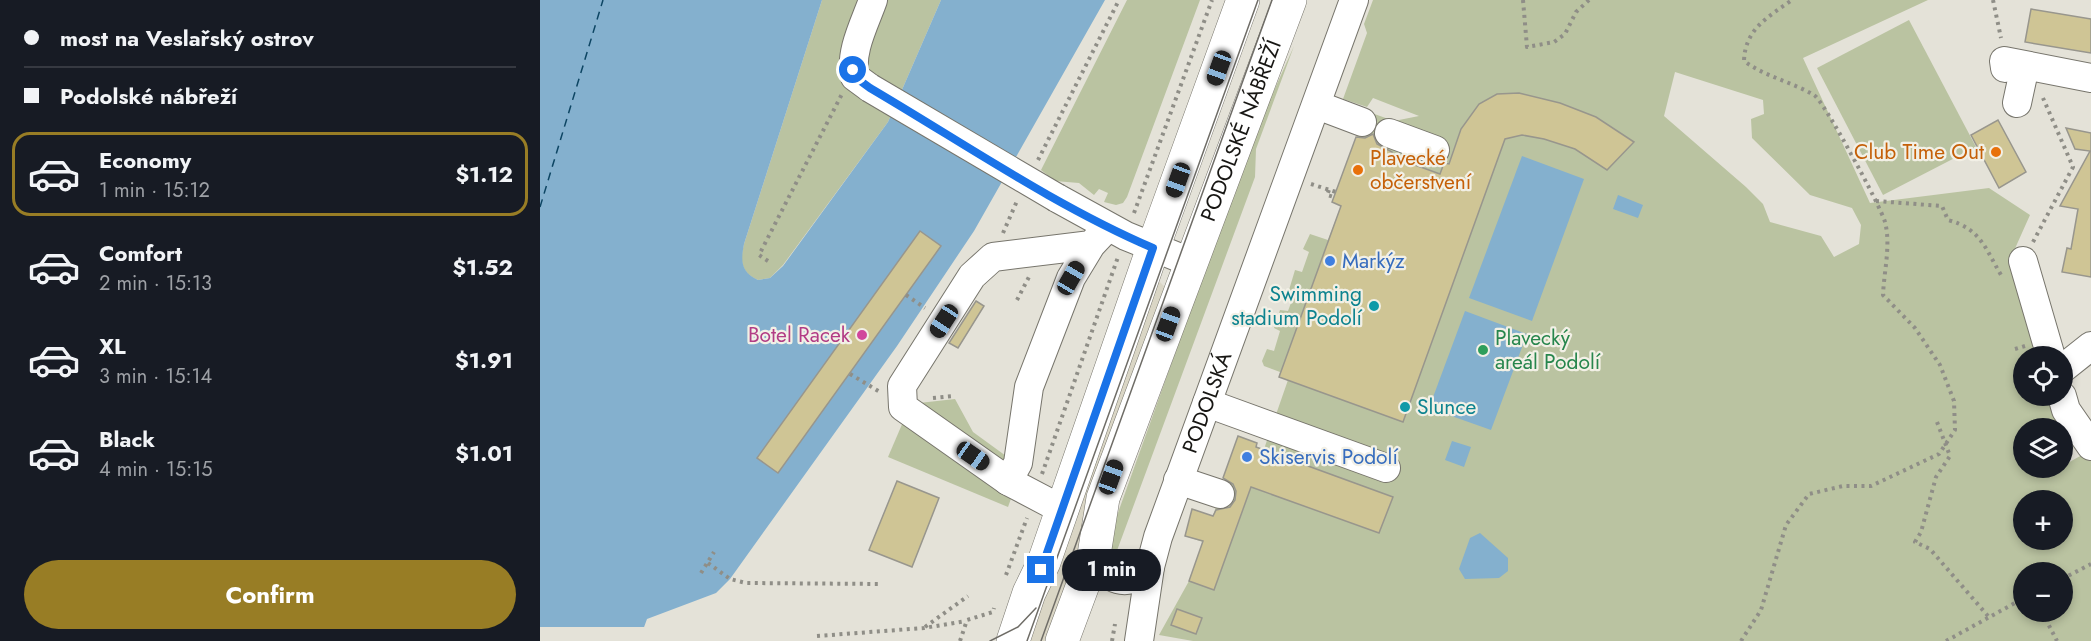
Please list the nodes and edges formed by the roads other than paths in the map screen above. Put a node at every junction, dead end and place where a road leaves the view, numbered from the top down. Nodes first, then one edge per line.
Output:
1 (873, 0) edge
2 (1243, 0) edge
3 (1290, 0) edge
4 (1354, 0) edge
5 (2091, 78) edge
6 (2017, 104) dead end
7 (1317, 105) junction
8 (1362, 122) dead end
9 (1389, 133) dead end
10 (1435, 150) dead end
11 (1122, 238) junction
12 (1190, 262) junction
13 (2023, 263) road end
14 (2047, 346) edge
15 (2091, 346) edge
16 (2073, 360) edge
17 (1207, 403) junction
18 (2065, 406) edge
19 (2091, 446) edge
20 (1386, 468) dead end
21 (1023, 473) junction
22 (1178, 480) junction
23 (1220, 494) dead end
24 (1063, 510) junction
25 (1094, 555) junction
26 (1150, 567) junction
27 (1061, 639) edge
28 (1013, 641) edge
29 (1139, 641) edge

1 - 11 street, bridge
2 - 11 main road, PODOLSKÉ NÁBŘEŽÍ
3 - 12 main road, PODOLSKÉ NÁBŘEŽÍ
4 - 7 street, PODOLSKÁ
5 - 6 street
7 - 8 street
7 - 17 street, PODOLSKÁ
9 - 10 street
11 - 12 street
11 - 21 street
11 - 21 street
11 - 24 main road, PODOLSKÉ NÁBŘEŽÍ
12 - 25 main road, PODOLSKÉ NÁBŘEŽÍ
13 - 14 street
15 - 16 street
17 - 20 street
17 - 22 street, PODOLSKÁ
18 - 19 street
21 - 24 street
22 - 23 street
22 - 26 street, PODOLSKÁ
24 - 28 main road, PODOLSKÉ NÁBŘEŽÍ
25 - 26 street
25 - 27 main road, PODOLSKÉ NÁBŘEŽÍ
26 - 29 street, PODOLSKÁ

